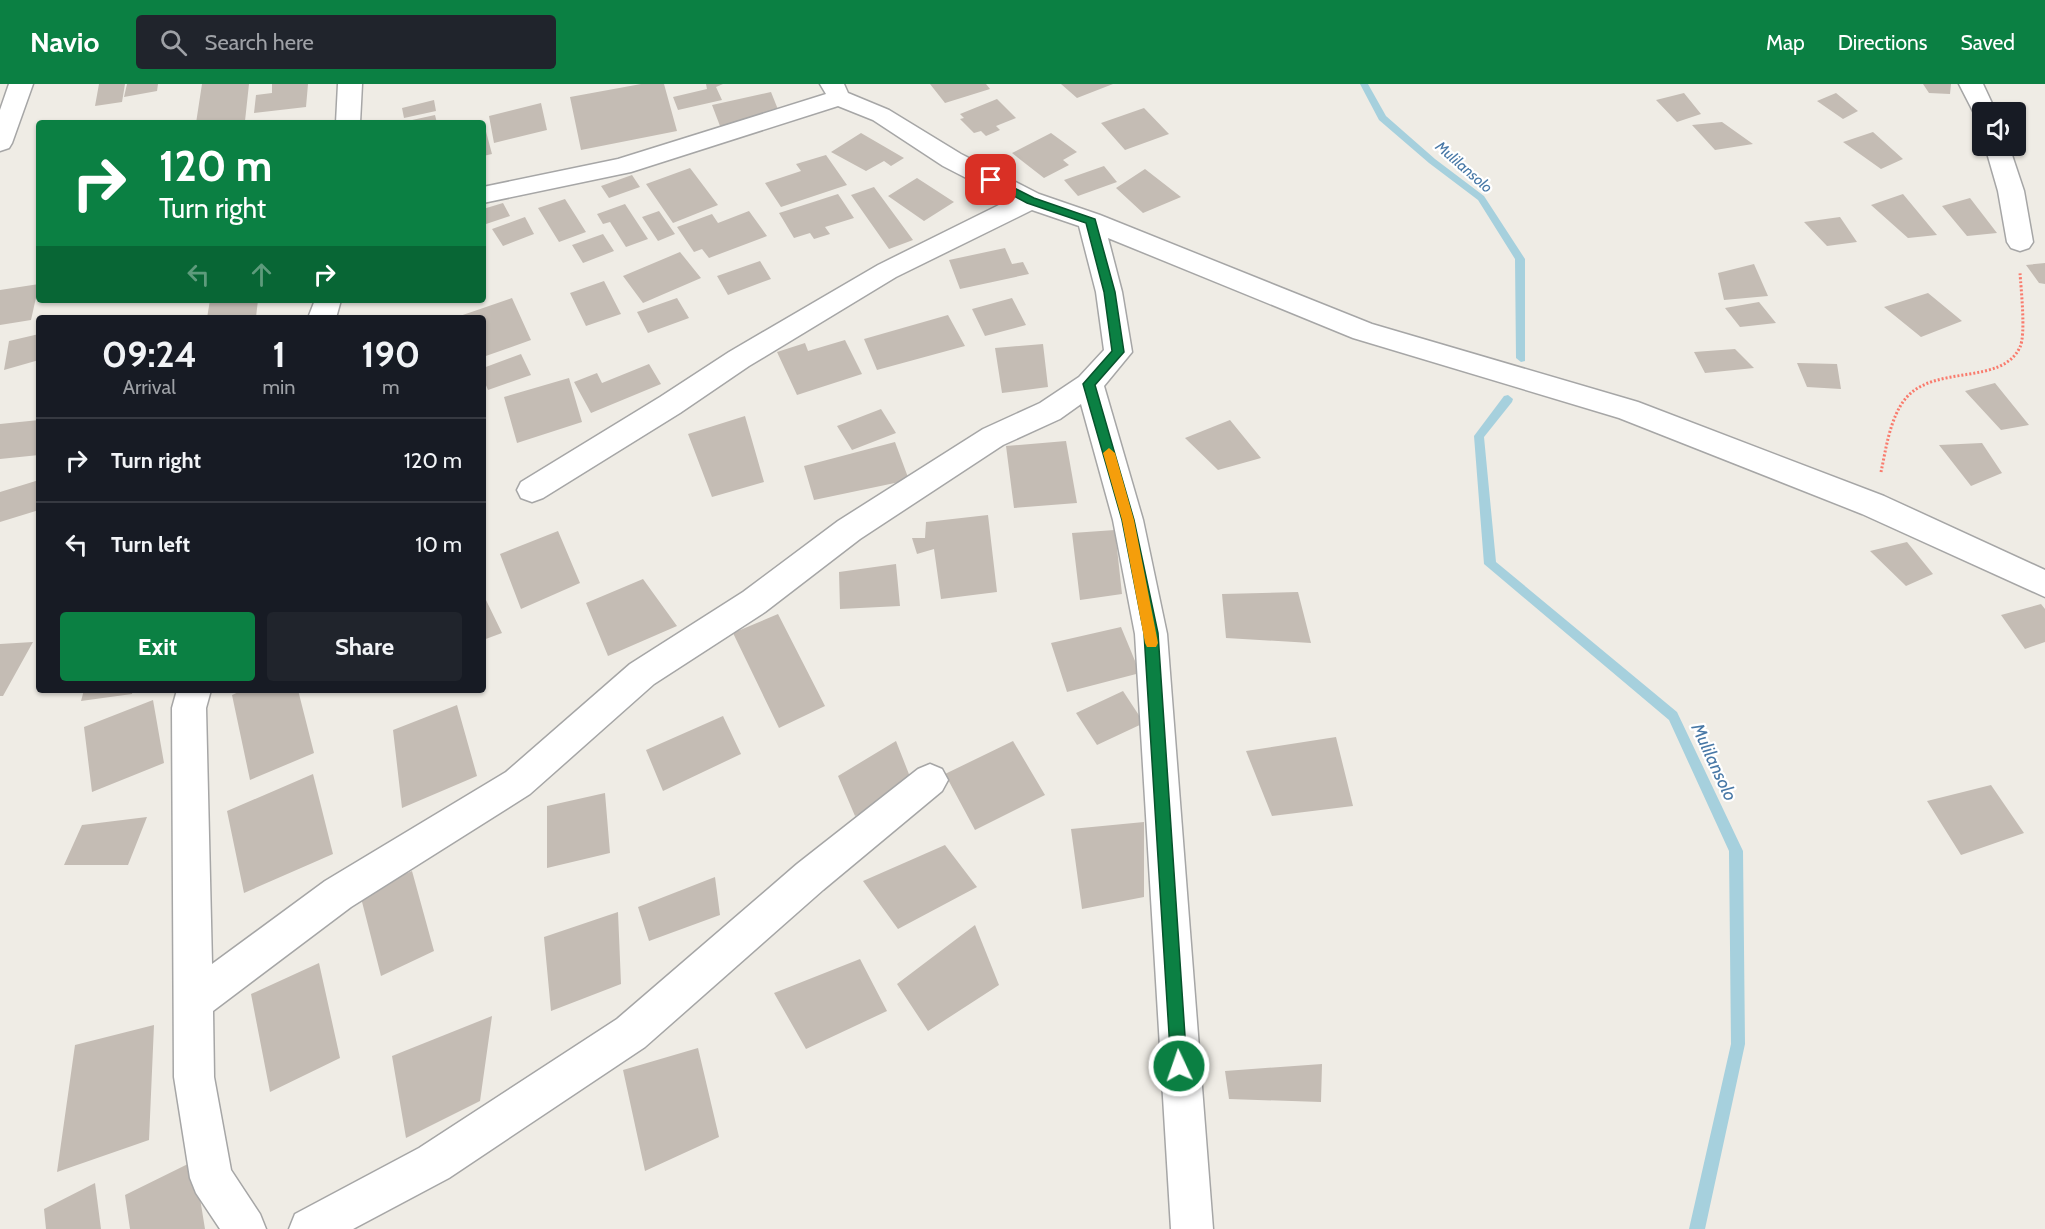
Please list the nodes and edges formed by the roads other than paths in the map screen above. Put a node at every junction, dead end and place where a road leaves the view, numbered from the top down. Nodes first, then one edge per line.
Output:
1 (21, 84) edge
2 (350, 84) edge
3 (1971, 84) edge
4 (835, 91) edge
5 (1979, 102) edge
6 (348, 120) edge
7 (0, 143) edge
8 (2000, 156) edge
9 (486, 194) edge
10 (1030, 200) junction
11 (1091, 221) junction
12 (2020, 242) road end
13 (1089, 384) junction
14 (532, 490) dead end
15 (2045, 584) edge
16 (193, 693) edge
17 (930, 780) dead end
18 (194, 1001) junction
19 (245, 1229) edge
20 (310, 1229) edge
21 (1192, 1229) edge

1 - 7 street
2 - 6 street
3 - 5 street
4 - 9 street
4 - 10 street
8 - 12 street
10 - 11 street
10 - 14 street
11 - 13 street
11 - 15 street
13 - 18 street
13 - 21 street
16 - 18 street
17 - 20 street
18 - 19 street

